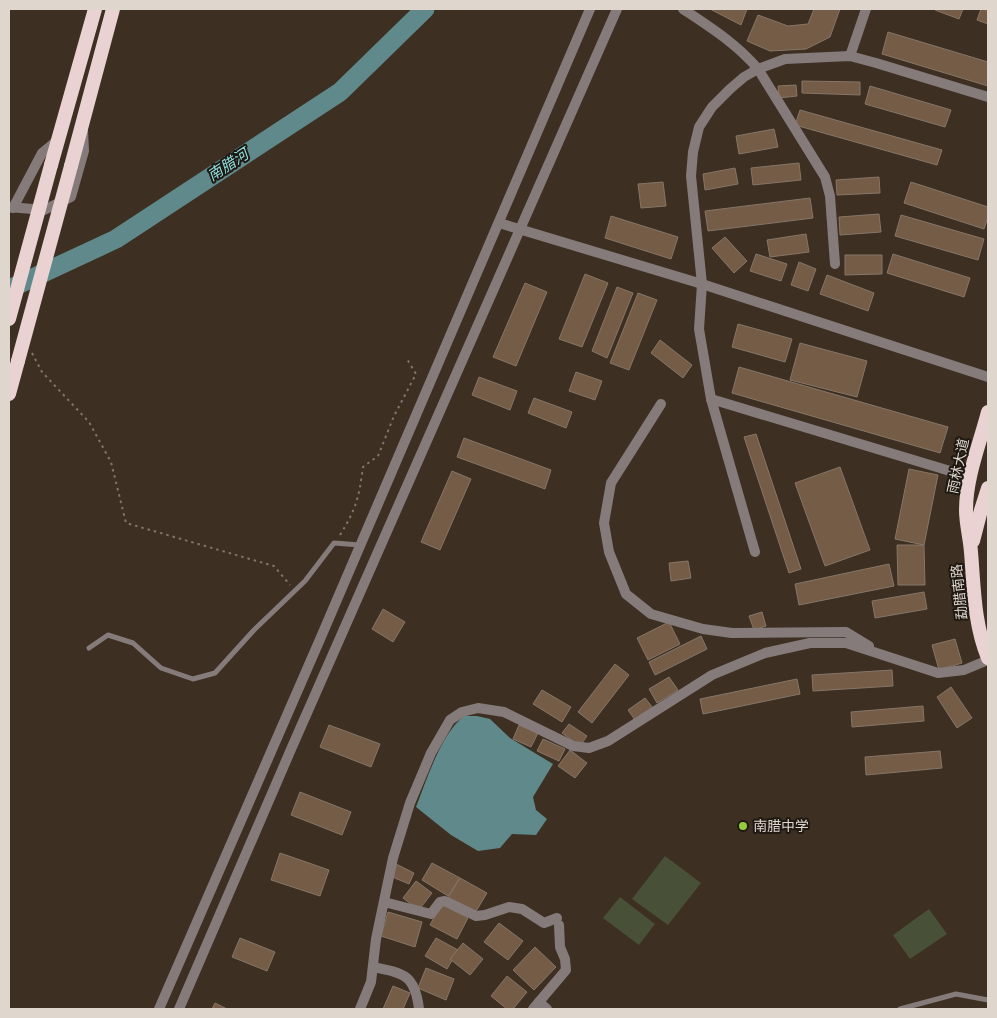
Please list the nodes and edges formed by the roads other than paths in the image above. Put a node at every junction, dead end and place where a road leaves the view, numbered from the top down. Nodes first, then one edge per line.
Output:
1 (95, 9) edge
2 (113, 9) edge
3 (590, 9) edge
4 (618, 9) edge
5 (683, 9) edge
6 (866, 9) edge
7 (850, 56) junction
8 (758, 69) junction
9 (988, 97) edge
10 (83, 124) junction
11 (60, 138) junction
12 (11, 208) edge
13 (499, 223) junction
14 (519, 229) junction
15 (835, 264) dead end
16 (702, 284) junction
17 (9, 319) edge
18 (988, 376) edge
19 (9, 394) edge
20 (711, 399) junction
21 (661, 404) dead end
22 (988, 412) edge
23 (970, 477) junction
24 (988, 488) edge
25 (361, 545) junction
26 (755, 552) dead end
27 (971, 552) junction
28 (321, 637) junction
29 (337, 644) junction
30 (89, 648) dead end
31 (882, 655) junction
32 (988, 659) edge
33 (384, 902) junction
34 (372, 967) junction
35 (988, 1000) edge
36 (540, 1007) edge
37 (159, 1009) edge
38 (179, 1009) edge
39 (360, 1009) edge
40 (419, 1009) edge
41 (900, 1009) edge

1 - 11 highway
2 - 10 highway
3 - 13 street
4 - 14 street
5 - 8 street
6 - 7 street
7 - 8 street
7 - 9 street
8 - 15 street
8 - 16 street
10 - 12 street
10 - 19 highway, bridge
11 - 12 street
11 - 17 highway, bridge
13 - 14 street
13 - 25 street
14 - 16 street
14 - 29 street
16 - 18 street
16 - 20 street
20 - 23 street
20 - 26 street
21 - 31 street
22 - 23 highway, 雨林大道
23 - 27 highway, 雨林大道
24 - 27 highway
25 - 28 street
25 - 30 lane
27 - 32 highway, 勐腊南路
28 - 29 street
28 - 37 street
29 - 38 street
31 - 32 street
31 - 33 street
33 - 34 street
33 - 36 street
34 - 39 street
34 - 40 street
35 - 41 lane

